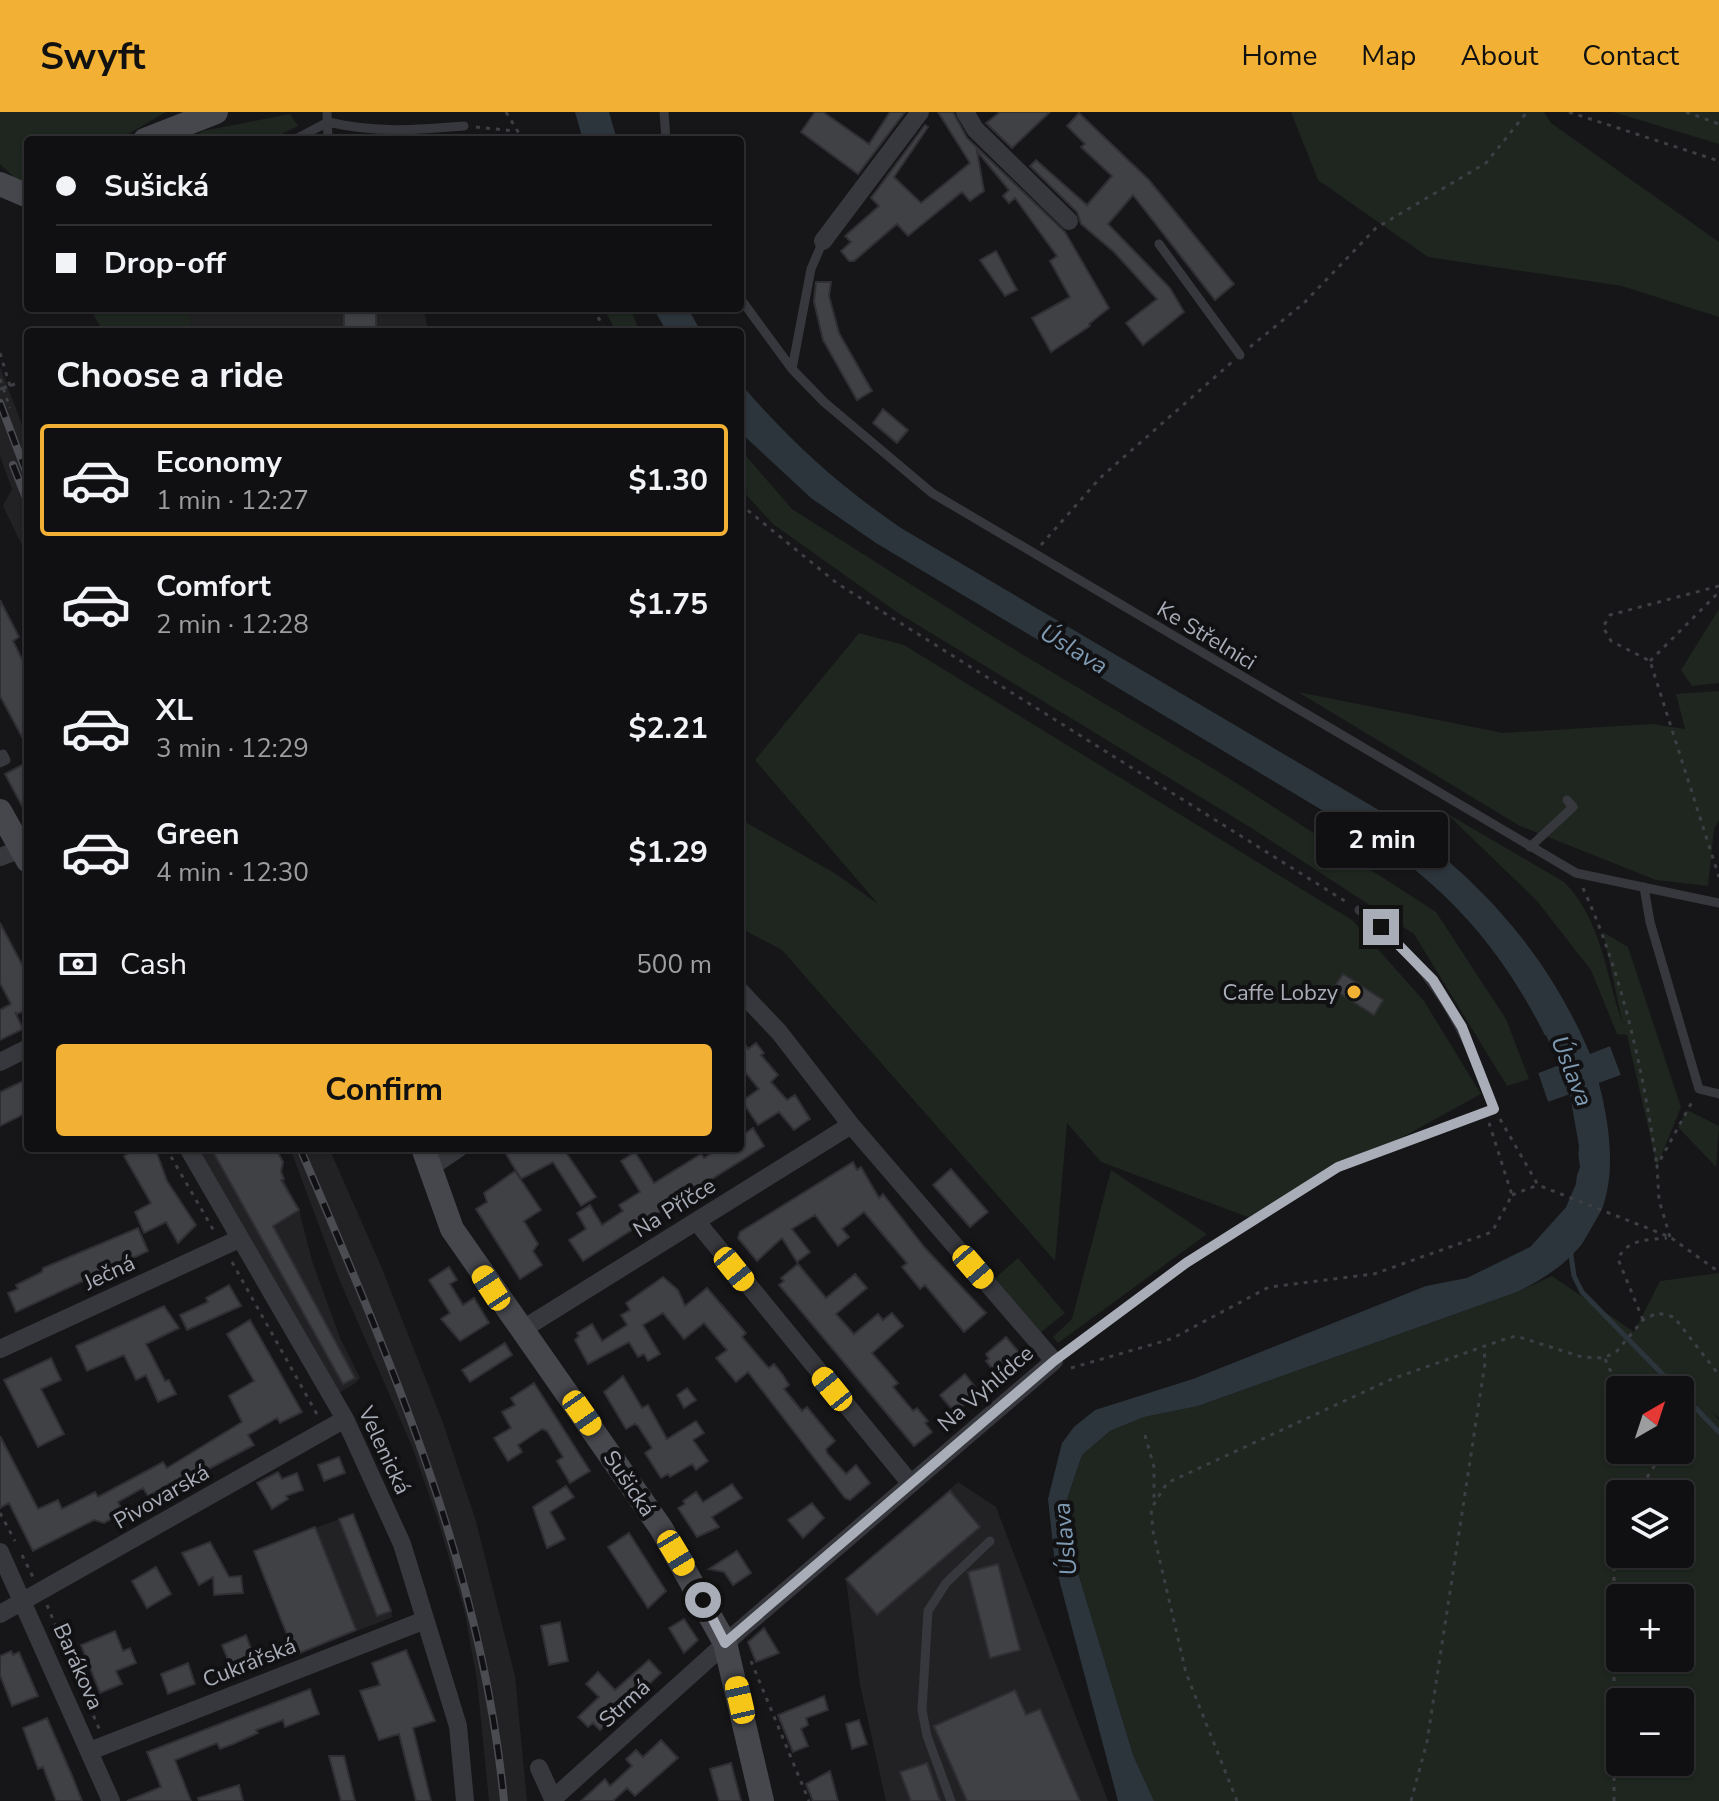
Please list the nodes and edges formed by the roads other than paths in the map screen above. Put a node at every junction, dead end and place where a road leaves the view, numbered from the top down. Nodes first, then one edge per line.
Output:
1 (216, 112) edge
2 (664, 112) edge
3 (920, 112) edge
4 (965, 112) edge
5 (328, 117) edge
6 (464, 126) road end
7 (155, 136) edge
8 (300, 136) edge
9 (666, 136) edge
10 (0, 184) edge
11 (24, 194) edge
12 (1069, 221) dead end
13 (823, 241) joint
14 (1159, 244) dead end
15 (744, 303) edge
16 (1240, 355) road end
17 (792, 369) junction
18 (1567, 800) dead end
19 (0, 811) edge
20 (1530, 847) junction
21 (16, 856) edge
22 (1644, 887) junction
23 (1719, 903) edge
24 (1359, 910) road end
25 (744, 995) edge
26 (24, 1050) edge
27 (0, 1062) edge
28 (1719, 1094) edge
29 (851, 1125) junction
30 (190, 1152) edge
31 (446, 1152) edge
32 (427, 1158) edge
33 (697, 1222) junction
34 (231, 1242) junction
35 (523, 1329) junction
36 (0, 1349) edge
37 (1049, 1366) junction
38 (345, 1419) junction
39 (911, 1484) junction
40 (990, 1541) dead end
41 (0, 1552) edge
42 (33, 1596) junction
43 (0, 1614) edge
44 (425, 1620) junction
45 (725, 1643) junction
46 (98, 1748) junction
47 (539, 1768) dead end
48 (554, 1799) edge
49 (111, 1801) edge
50 (465, 1801) edge
51 (762, 1801) edge
52 (951, 1801) edge

1 - 7 street
2 - 9 lane
3 - 13 street
4 - 12 street
5 - 6 lane
5 - 8 lane
10 - 11 street
13 - 17 lane
14 - 16 lane
15 - 17 lane, Ke Střelnici
17 - 20 lane, Ke Střelnici
18 - 20 lane
19 - 21 street
20 - 22 lane, Ke Střelnici
22 - 23 lane, Ke Střelnici
22 - 28 lane
24 - 37 lane
25 - 29 street, Na Vyhlídce
26 - 27 street
29 - 33 street, Na Příčce
29 - 37 street, Na Vyhlídce
30 - 34 street, Velenická
31 - 32 street
32 - 35 street, Sušická
33 - 35 street, Na Příčce
33 - 39 street
34 - 36 street, Ječná
34 - 38 street, Velenická
35 - 45 street, Sušická
37 - 39 street, Na Vyhlídce
38 - 42 street, Pivovarská
38 - 44 street, Velenická
39 - 45 street, Na Vyhlídce
40 - 52 lane
41 - 42 street, Barákova
42 - 43 street, Pivovarská
42 - 46 street, Barákova
44 - 46 street, Cukrářská
44 - 50 street, Velenická
45 - 48 street, Strmá
45 - 51 street, Sušická
46 - 49 street, Barákova
47 - 48 street, Strmá

